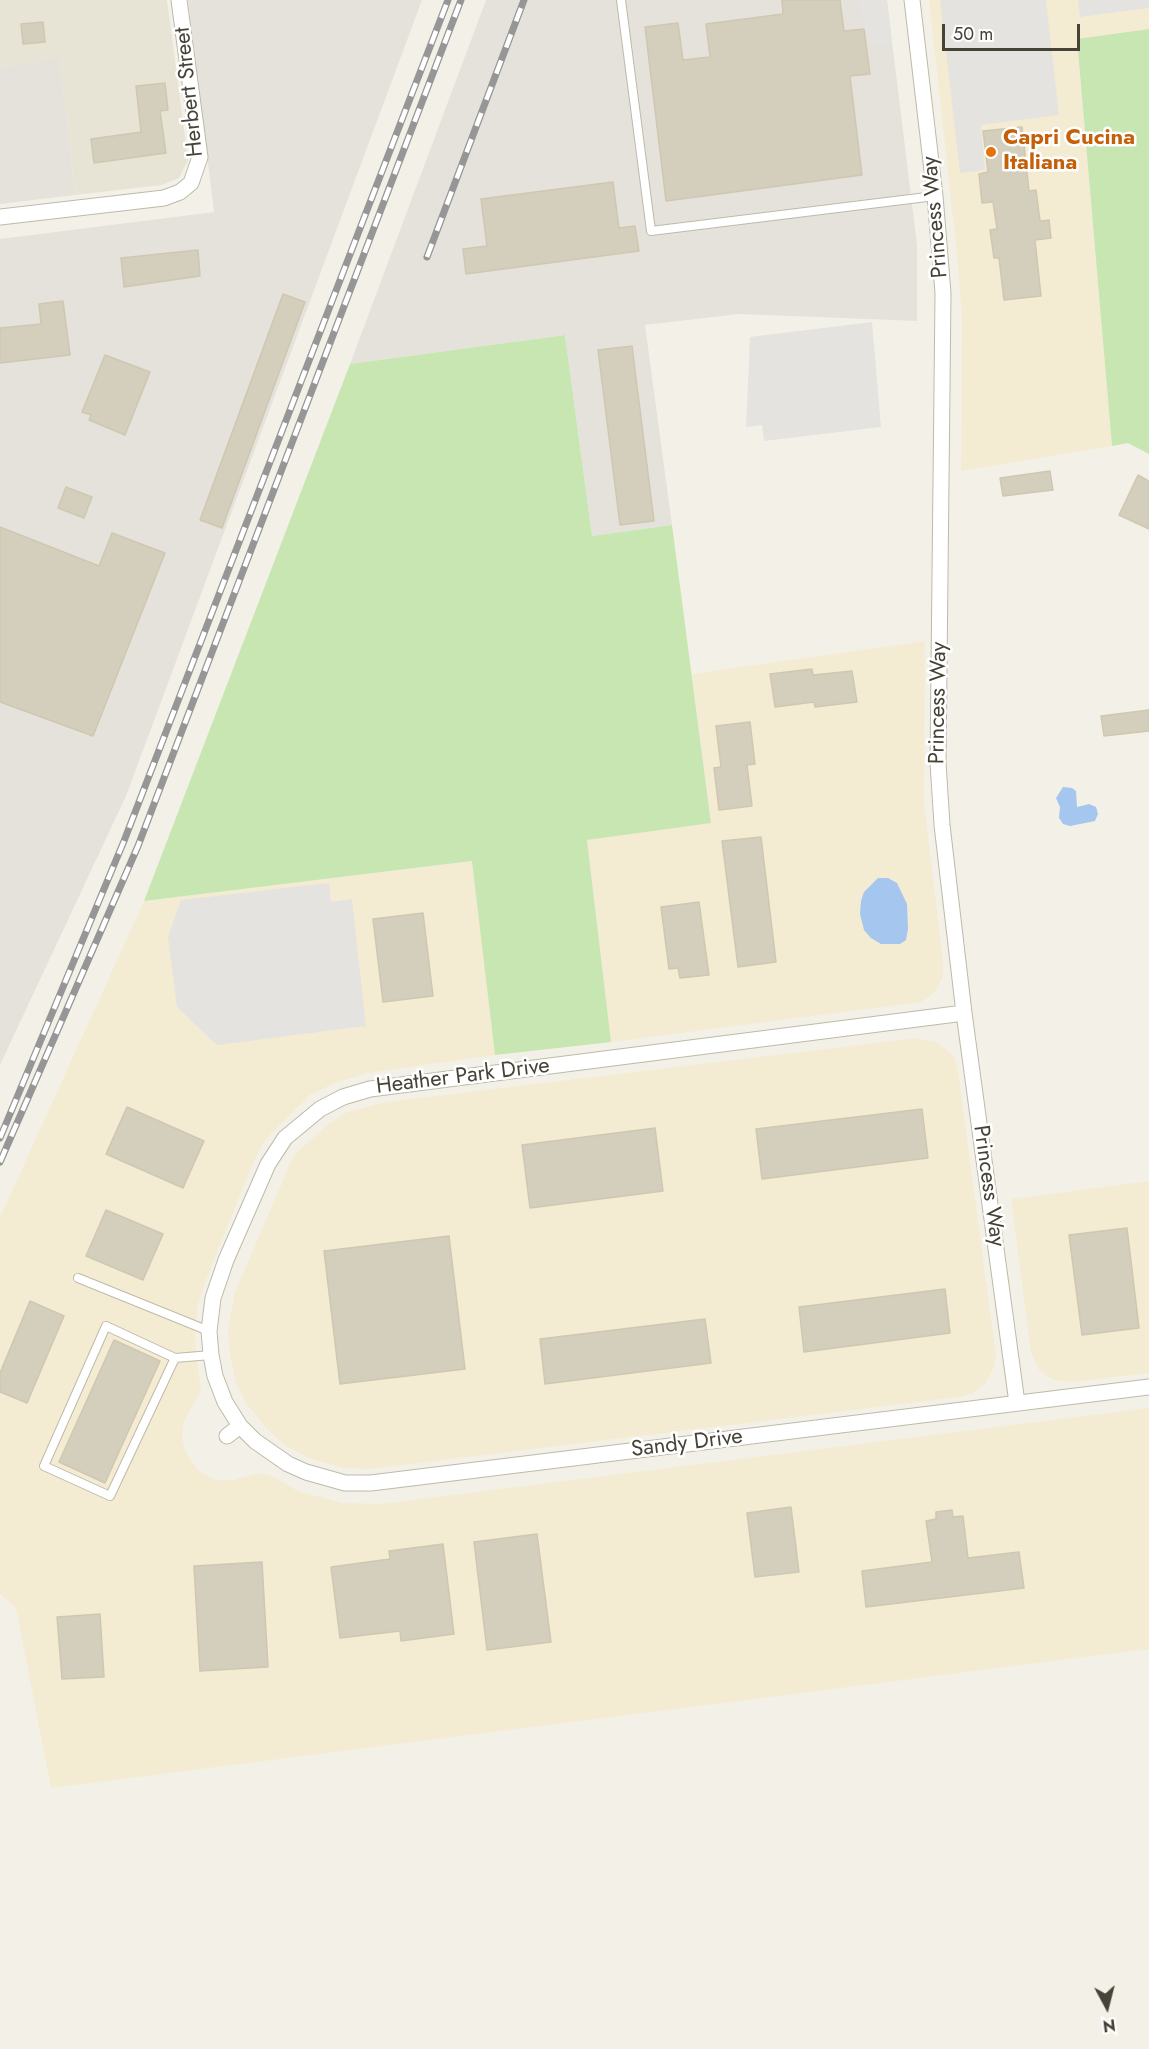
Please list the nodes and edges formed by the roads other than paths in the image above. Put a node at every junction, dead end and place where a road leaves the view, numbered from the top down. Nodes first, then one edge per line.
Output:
1 (179, 0) edge
2 (621, 0) edge
3 (912, 0) edge
4 (935, 196) junction
5 (0, 217) edge
6 (964, 1013) junction
7 (78, 1278) dead end
8 (209, 1331) junction
9 (211, 1355) junction
10 (176, 1358) junction
11 (1149, 1387) edge
12 (1017, 1402) junction
13 (240, 1426) junction
14 (227, 1436) dead end

1 - 5 street, Herbert Street
2 - 4 lane
3 - 4 street, Princess Way
4 - 6 street, Princess Way
6 - 8 street, Heather Park Drive
6 - 12 street, Princess Way
7 - 8 lane
8 - 9 street, Heather Park Drive
9 - 10 lane
9 - 13 street, Heather Park Drive
10 - 10 lane
11 - 12 street, Sandy Drive
12 - 13 street, Sandy Drive
13 - 14 street

